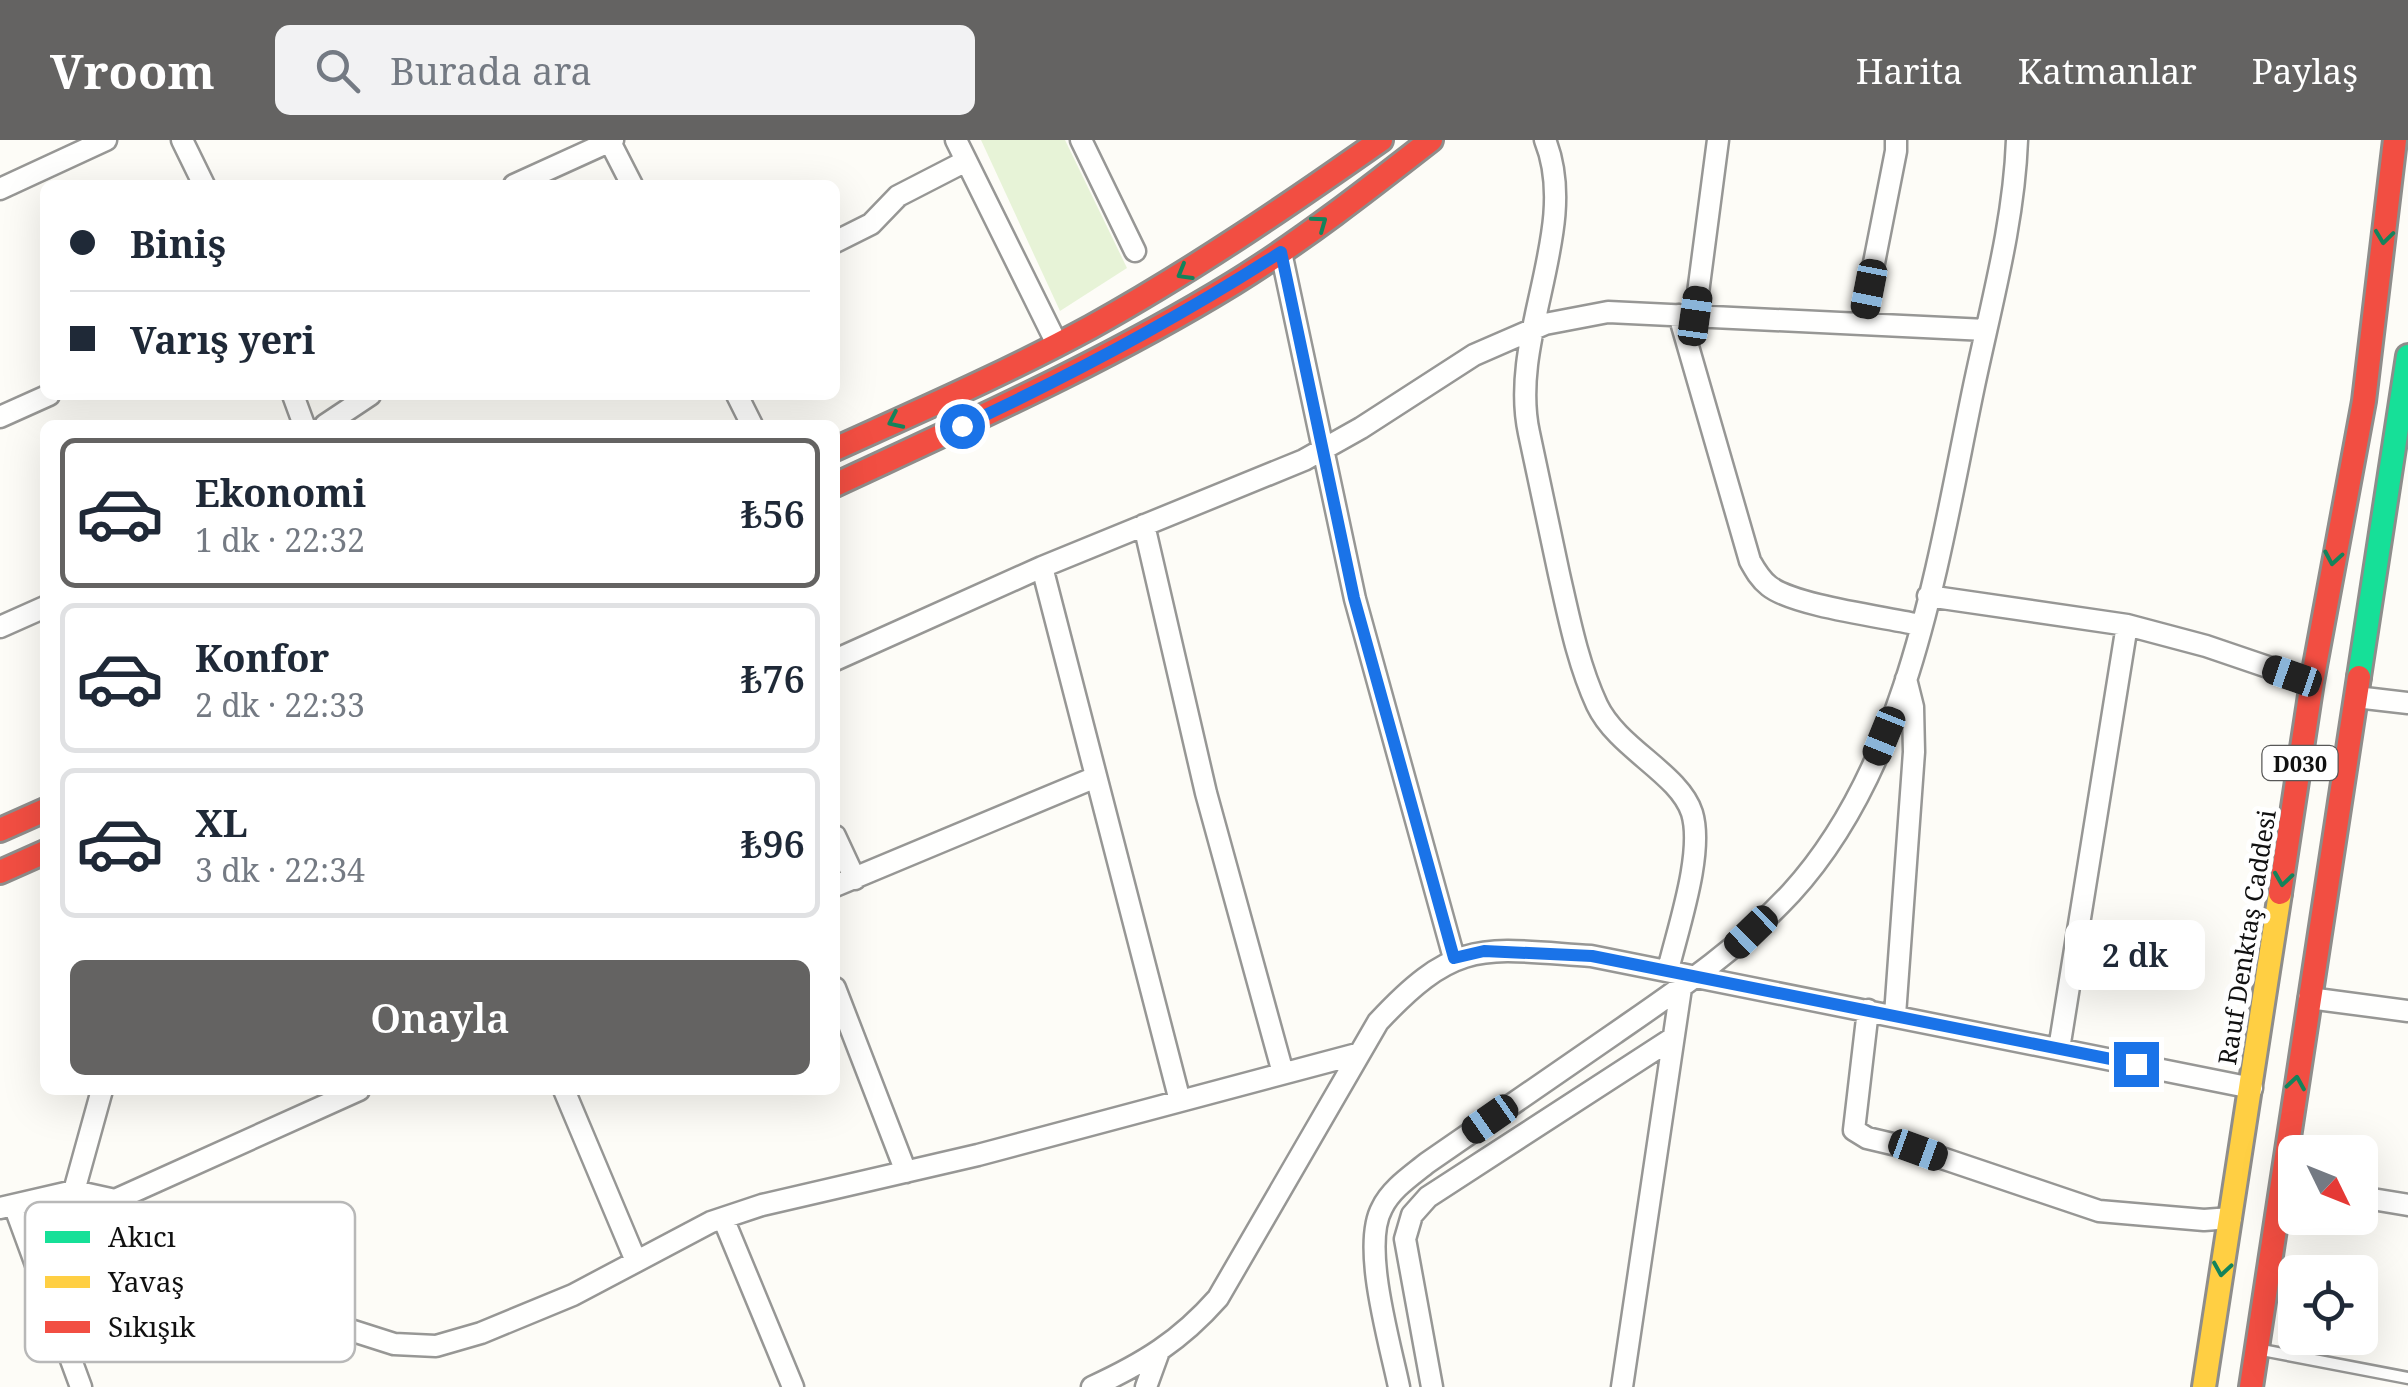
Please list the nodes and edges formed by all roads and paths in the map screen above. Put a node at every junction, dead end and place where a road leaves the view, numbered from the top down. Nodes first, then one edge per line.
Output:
1 (106, 140) edge
2 (182, 140) edge
3 (956, 140) edge
4 (1381, 140) edge
5 (1431, 140) edge
6 (1718, 140) edge
7 (1896, 140) edge
8 (2017, 140) edge
9 (2395, 140) edge
10 (612, 141) edge
11 (1551, 141) edge
12 (1090, 144) edge
13 (966, 161) junction
14 (202, 180) edge
15 (525, 180) edge
16 (630, 180) edge
17 (0, 190) edge
18 (840, 239) edge
19 (1135, 250) dead end
20 (1281, 252) junction
21 (1687, 316) junction
22 (1862, 324) junction
23 (1532, 328) junction
24 (1986, 330) junction
25 (1056, 344) junction
26 (2408, 356) edge
27 (40, 399) edge
28 (363, 400) edge
29 (0, 417) edge
30 (333, 420) edge
31 (840, 447) edge
32 (1323, 449) junction
33 (840, 483) edge
34 (1144, 525) junction
35 (1042, 566) junction
36 (1928, 596) junction
37 (40, 609) edge
38 (1920, 625) junction
39 (2127, 625) junction
40 (0, 626) edge
41 (840, 658) edge
42 (1906, 676) junction
43 (2312, 682) junction
44 (2356, 696) junction
45 (2408, 703) edge
46 (1096, 777) junction
47 (40, 812) edge
48 (0, 830) edge
49 (40, 854) edge
50 (0, 872) edge
51 (845, 882) edge
52 (1454, 958) junction
53 (1682, 978) junction
54 (2309, 998) junction
55 (840, 1001) edge
56 (1868, 1010) junction
57 (2408, 1011) edge
58 (1895, 1015) junction
59 (1673, 1038) junction
60 (2060, 1049) junction
61 (1357, 1054) junction
62 (1283, 1073) junction
63 (2252, 1088) junction
64 (101, 1095) edge
65 (348, 1095) edge
66 (566, 1095) edge
67 (1180, 1101) junction
68 (2294, 1135) edge
69 (906, 1172) junction
70 (74, 1191) junction
71 (115, 1200) junction
72 (2378, 1201) edge
73 (28, 1202) edge
74 (118, 1202) edge
75 (2408, 1205) edge
76 (7, 1207) edge
77 (723, 1218) junction
78 (2231, 1218) junction
79 (2278, 1235) edge
80 (25, 1251) edge
81 (636, 1262) junction
82 (355, 1332) edge
83 (2256, 1349) junction
84 (1158, 1354) junction
85 (70, 1362) edge
86 (2408, 1378) edge
87 (80, 1387) edge
88 (792, 1387) edge
89 (1092, 1387) edge
90 (1146, 1387) edge
91 (1398, 1387) edge
92 (1432, 1387) edge
93 (1622, 1387) edge
94 (2204, 1387) edge
95 (2251, 1387) edge

1 - 17 street
2 - 14 street
3 - 13 street
4 -> 25 main road
20 -> 5 main road
6 - 21 street
7 - 22 street
8 - 24 street
9 -> 43 main road, Rauf Denktaş Caddesi / D030
10 - 15 street
10 - 16 street
11 - 23 street
12 - 19 street
13 - 18 street
13 - 25 street
20 - 32 street
20 - 33 main road
21 - 22 street
21 - 23 street
21 - 38 street
22 - 24 street
23 - 32 street
23 - 53 street
24 - 36 street
25 -> 31 main road
26 - 44 main road
27 - 29 street
28 - 30 street
32 - 34 street
32 - 52 street
34 - 35 street
34 - 62 street
35 - 41 street
35 - 46 street
36 - 38 street
36 - 39 street
37 - 40 street
38 - 42 street
39 - 43 street
39 - 60 street
42 - 53 street
42 - 58 street
43 -> 63 main road, Rauf Denktaş Caddesi / D030
44 - 45 street
44 - 54 main road
46 - 51 street
46 - 67 street
47 - 48 main road
49 - 50 main road
52 - 53 street
52 - 61 street
53 - 56 street
53 - 59 street
53 - 91 street
54 - 57 street
68 -> 54 main road
55 - 69 street
56 - 58 street
56 - 78 street
58 - 60 street
59 - 92 street
59 - 93 street
60 - 63 street
61 - 62 street
61 - 84 street
62 - 67 street
63 - 78 main road, Rauf Denktaş Caddesi / D030
64 - 70 street
65 - 71 street
66 - 81 street
67 - 69 street
69 - 77 street
70 - 71 street
70 - 73 street
71 - 74 street
72 - 75 street
76 - 80 street
77 - 81 street
77 - 88 street
78 -> 94 main road, Rauf Denktaş Caddesi / D030
79 - 83 main road
81 - 82 street
83 - 86 lane
83 - 95 main road
84 - 89 street
84 - 90 street
85 - 87 street

